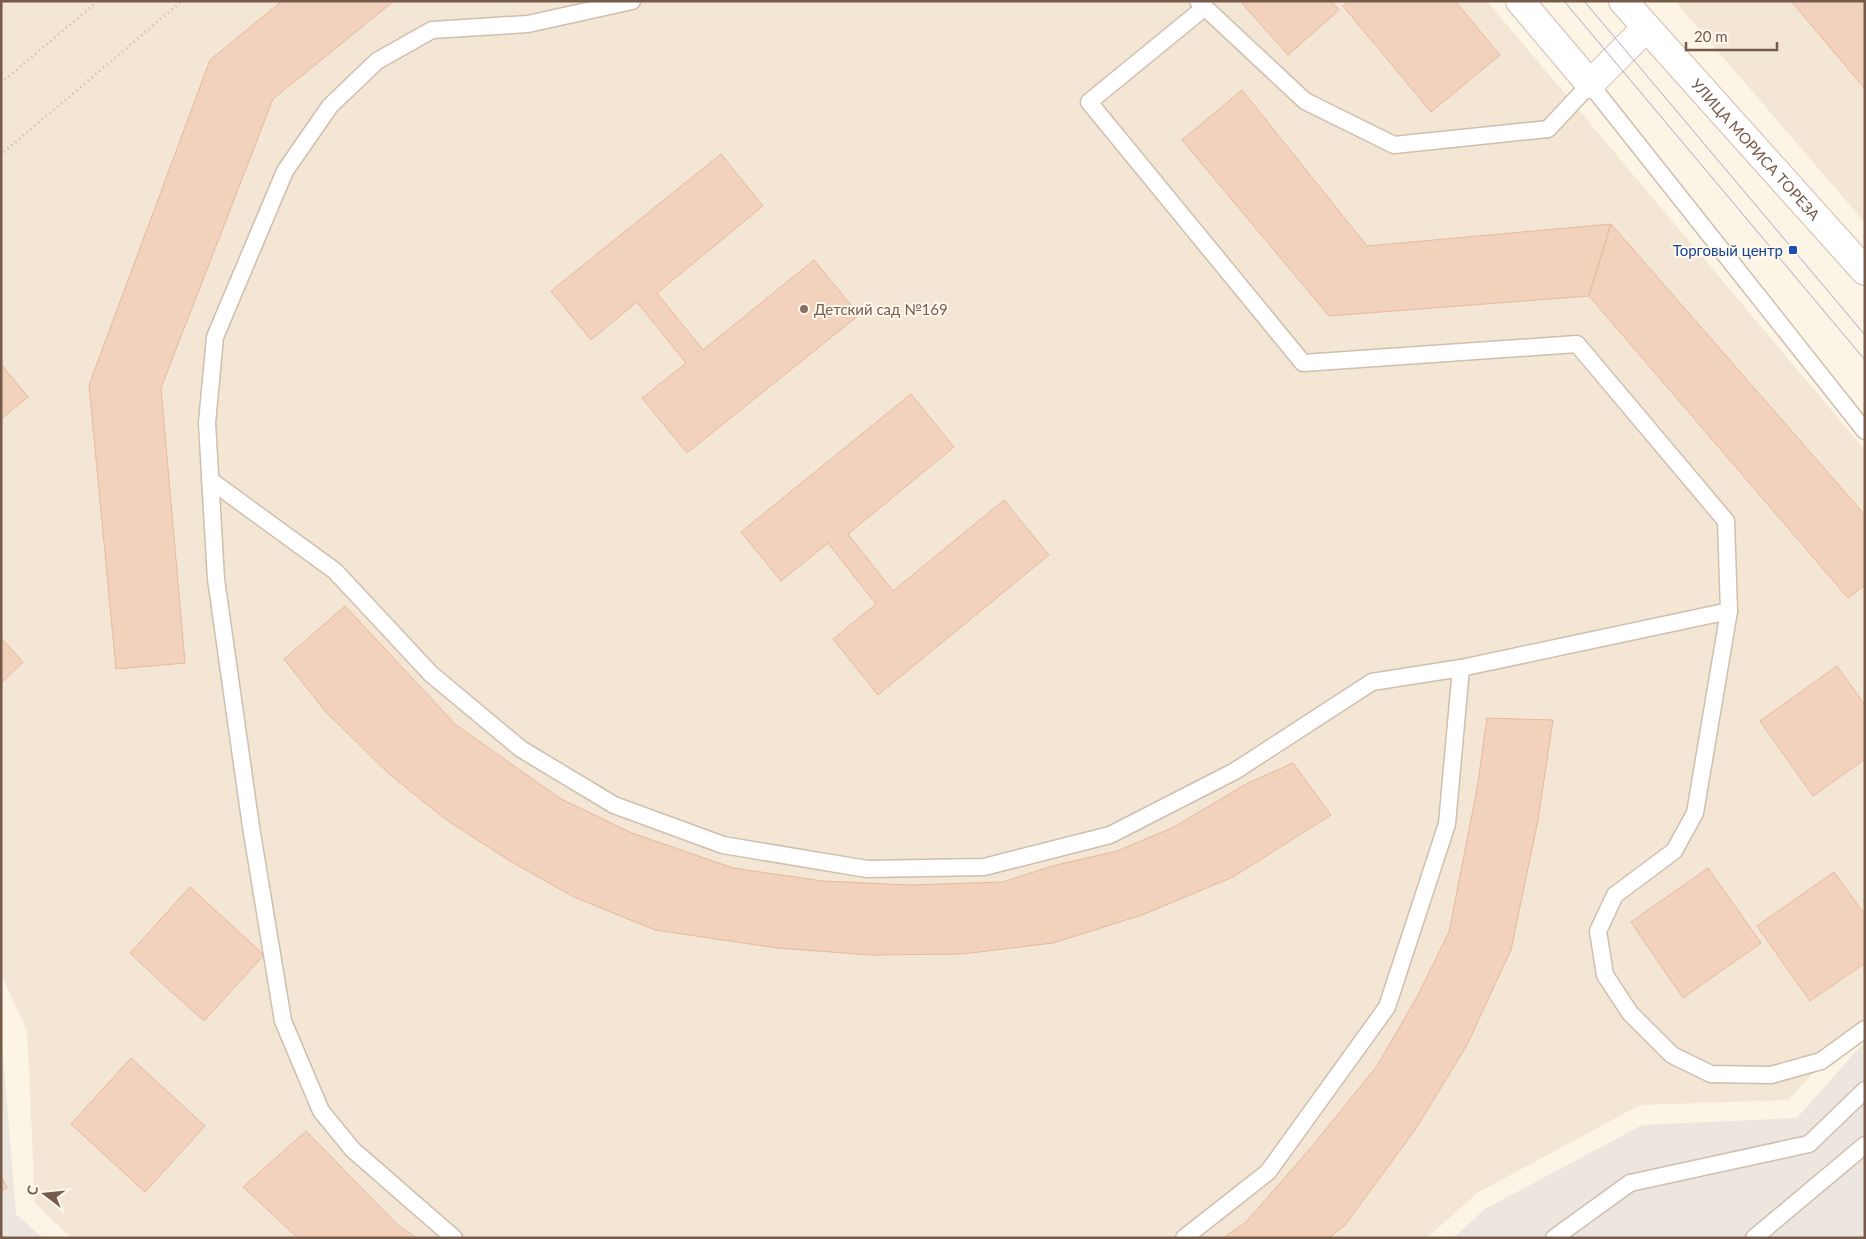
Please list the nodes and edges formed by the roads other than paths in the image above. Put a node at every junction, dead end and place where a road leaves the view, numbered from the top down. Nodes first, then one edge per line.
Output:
1 (632, 1) edge
2 (1520, 1) edge
3 (1623, 1) edge
4 (1201, 5) edge
5 (1646, 28) junction
6 (1590, 84) junction
7 (1865, 271) edge
8 (1865, 431) edge
9 (210, 480) junction
10 (1729, 611) junction
11 (1461, 668) junction
12 (1865, 1029) edge
13 (1865, 1090) edge
14 (1865, 1145) edge
15 (454, 1238) edge
16 (1184, 1238) edge
17 (1554, 1238) edge
18 (1754, 1238) edge

1 - 9 lane
2 - 6 street
3 - 5 street, УЛИЦА МОРИСА ТОРЕЗА
4 - 6 lane
4 - 10 lane
5 - 6 street
5 - 7 street, УЛИЦА МОРИСА ТОРЕЗА
6 - 8 lane
9 - 11 lane
9 - 15 lane
10 - 11 lane
10 - 12 lane
11 - 16 lane
13 - 17 lane
14 - 18 lane

